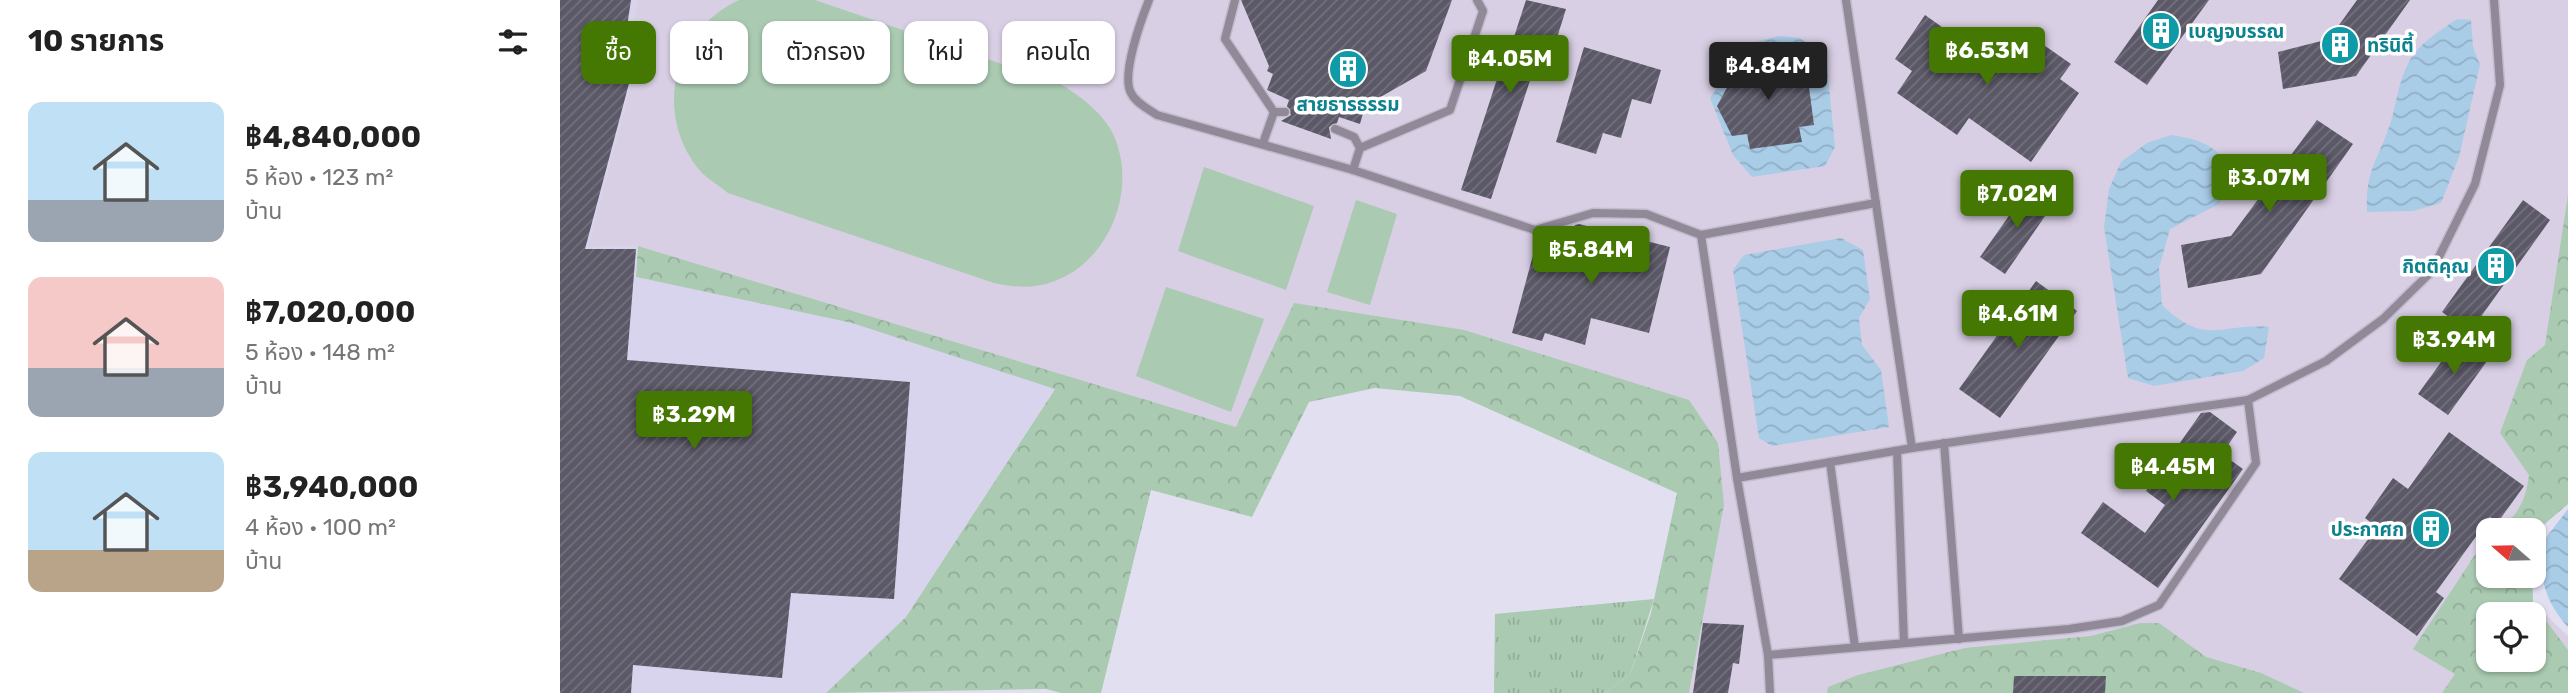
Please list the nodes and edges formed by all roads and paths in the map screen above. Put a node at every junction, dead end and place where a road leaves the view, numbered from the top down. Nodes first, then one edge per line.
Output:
1 (1149, 0) edge
2 (1234, 0) edge
3 (1478, 0) edge
4 (1846, 0) edge
5 (2494, 0) edge
6 (1274, 112) junction
7 (1285, 112) dead end
8 (1335, 130) dead end
9 (1263, 143) junction
10 (1360, 148) junction
11 (1353, 170) junction
12 (1876, 202) junction
13 (1701, 235) junction
14 (2248, 400) junction
15 (1944, 443) junction
16 (1912, 448) junction
17 (1897, 450) junction
18 (1830, 462) junction
19 (1737, 478) junction
20 (1959, 639) junction
21 (1904, 643) junction
22 (1855, 648) junction
23 (1768, 655) junction
24 (1770, 693) edge

1 - 9 lane
2 - 6 lane
3 - 10 lane
4 - 12 lane
5 - 14 lane
6 - 7 lane
6 - 9 lane
8 - 10 lane
9 - 11 lane
10 - 11 lane
11 - 13 lane
12 - 13 lane
12 - 16 lane
13 - 19 lane
14 - 15 lane
14 - 20 lane
15 - 16 lane
15 - 20 lane
16 - 17 lane
17 - 18 lane
17 - 21 lane
18 - 19 lane
18 - 22 lane
19 - 23 lane
20 - 21 lane
21 - 22 lane
22 - 23 lane
23 - 24 lane

